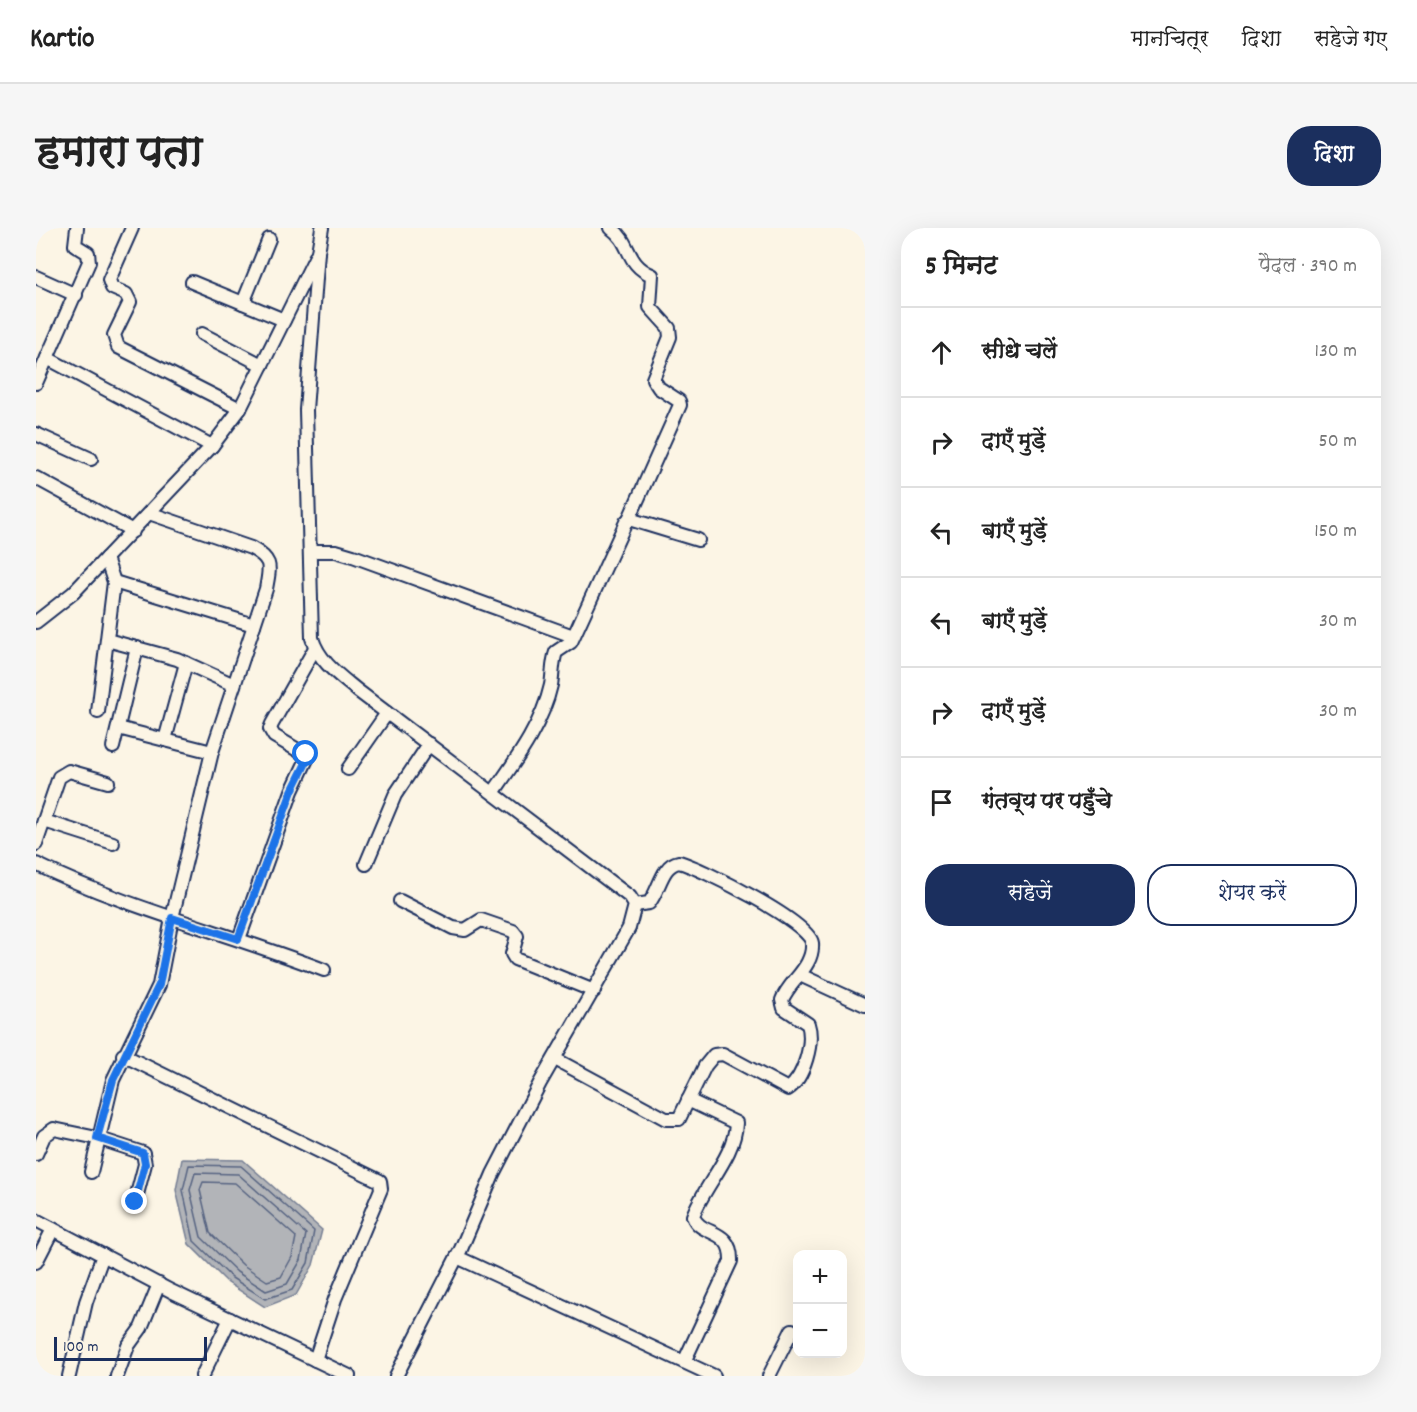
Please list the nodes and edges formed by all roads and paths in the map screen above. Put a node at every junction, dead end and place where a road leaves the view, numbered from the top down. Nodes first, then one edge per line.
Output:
1 (77, 228) edge
2 (132, 228) edge
3 (322, 228) edge
4 (611, 228) edge
5 (269, 239) dead end
6 (318, 252) junction
7 (36, 277) edge
8 (192, 282) dead end
9 (76, 295) junction
10 (243, 303) junction
11 (284, 320) junction
12 (202, 334) dead end
13 (47, 358) junction
14 (262, 365) junction
15 (36, 383) edge
16 (240, 410) junction
17 (36, 434) edge
18 (213, 446) junction
19 (91, 459) dead end
20 (36, 478) edge
21 (149, 513) junction
22 (629, 519) junction
23 (133, 531) junction
24 (698, 540) dead end
25 (312, 551) junction
26 (106, 558) junction
27 (114, 582) junction
28 (36, 622) edge
29 (254, 625) junction
30 (573, 636) junction
31 (107, 639) junction
32 (137, 648) junction
33 (315, 648) junction
34 (186, 663) junction
35 (234, 685) junction
36 (98, 712) dead end
37 (387, 713) junction
38 (118, 728) junction
39 (165, 740) junction
40 (429, 744) junction
41 (113, 747) dead end
42 (212, 753) junction
43 (348, 769) dead end
44 (108, 782) dead end
45 (493, 793) junction
46 (44, 821) junction
47 (113, 843) dead end
48 (36, 844) edge
49 (36, 864) edge
50 (366, 864) dead end
51 (400, 901) dead end
52 (635, 905) junction
53 (172, 918) junction
54 (238, 939) junction
55 (324, 970) dead end
56 (800, 975) junction
57 (594, 991) junction
58 (865, 1005) edge
59 (123, 1055) junction
60 (555, 1059) junction
61 (688, 1100) junction
62 (97, 1138) junction
63 (36, 1154) edge
64 (91, 1172) dead end
65 (135, 1202) dead end
66 (36, 1220) edge
67 (53, 1229) junction
68 (103, 1255) junction
69 (457, 1257) junction
70 (36, 1262) edge
71 (159, 1284) junction
72 (230, 1319) junction
73 (792, 1330) dead end
74 (315, 1360) junction
75 (684, 1362) junction
76 (69, 1376) edge
77 (117, 1376) edge
78 (202, 1376) edge
79 (349, 1376) edge
80 (396, 1376) edge
81 (714, 1376) edge
82 (769, 1376) edge

1 - 9 street
2 - 16 street
3 - 6 street
4 - 22 street
5 - 10 street
6 - 11 street
6 - 25 street
7 - 9 street
8 - 10 street
9 - 13 street
10 - 11 street
11 - 14 street
12 - 14 street
13 - 15 street
13 - 18 street
14 - 16 street
16 - 18 street
17 - 19 street
18 - 21 street
20 - 23 street
21 - 23 street
21 - 29 street
22 - 24 street
22 - 30 street
23 - 26 street
25 - 30 street
25 - 33 street
26 - 27 street
26 - 28 street
27 - 29 street
27 - 31 street
29 - 35 street
30 - 45 street
31 - 32 street
31 - 36 street
32 - 34 street
32 - 38 street
33 - 37 street
33 - 54 street
34 - 35 street
34 - 39 street
35 - 42 street
37 - 40 street
37 - 43 street
38 - 39 street
38 - 41 street
39 - 42 street
40 - 45 street
40 - 50 street
42 - 53 street
44 - 46 street
45 - 52 street
46 - 47 street
46 - 48 street
49 - 53 street
51 - 57 street
52 - 56 street
52 - 57 street
53 - 54 street
53 - 59 street
54 - 55 street
56 - 58 street
56 - 61 street
57 - 60 street
59 - 62 street
59 - 74 street
60 - 61 street
60 - 69 street
61 - 75 street
62 - 63 street
62 - 64 street
62 - 65 street
66 - 67 street
67 - 68 street
67 - 70 street
68 - 71 street
68 - 76 street
69 - 75 street
69 - 80 street
71 - 72 street
71 - 77 street
72 - 74 street
72 - 78 street
73 - 82 street
74 - 79 street
75 - 81 street

